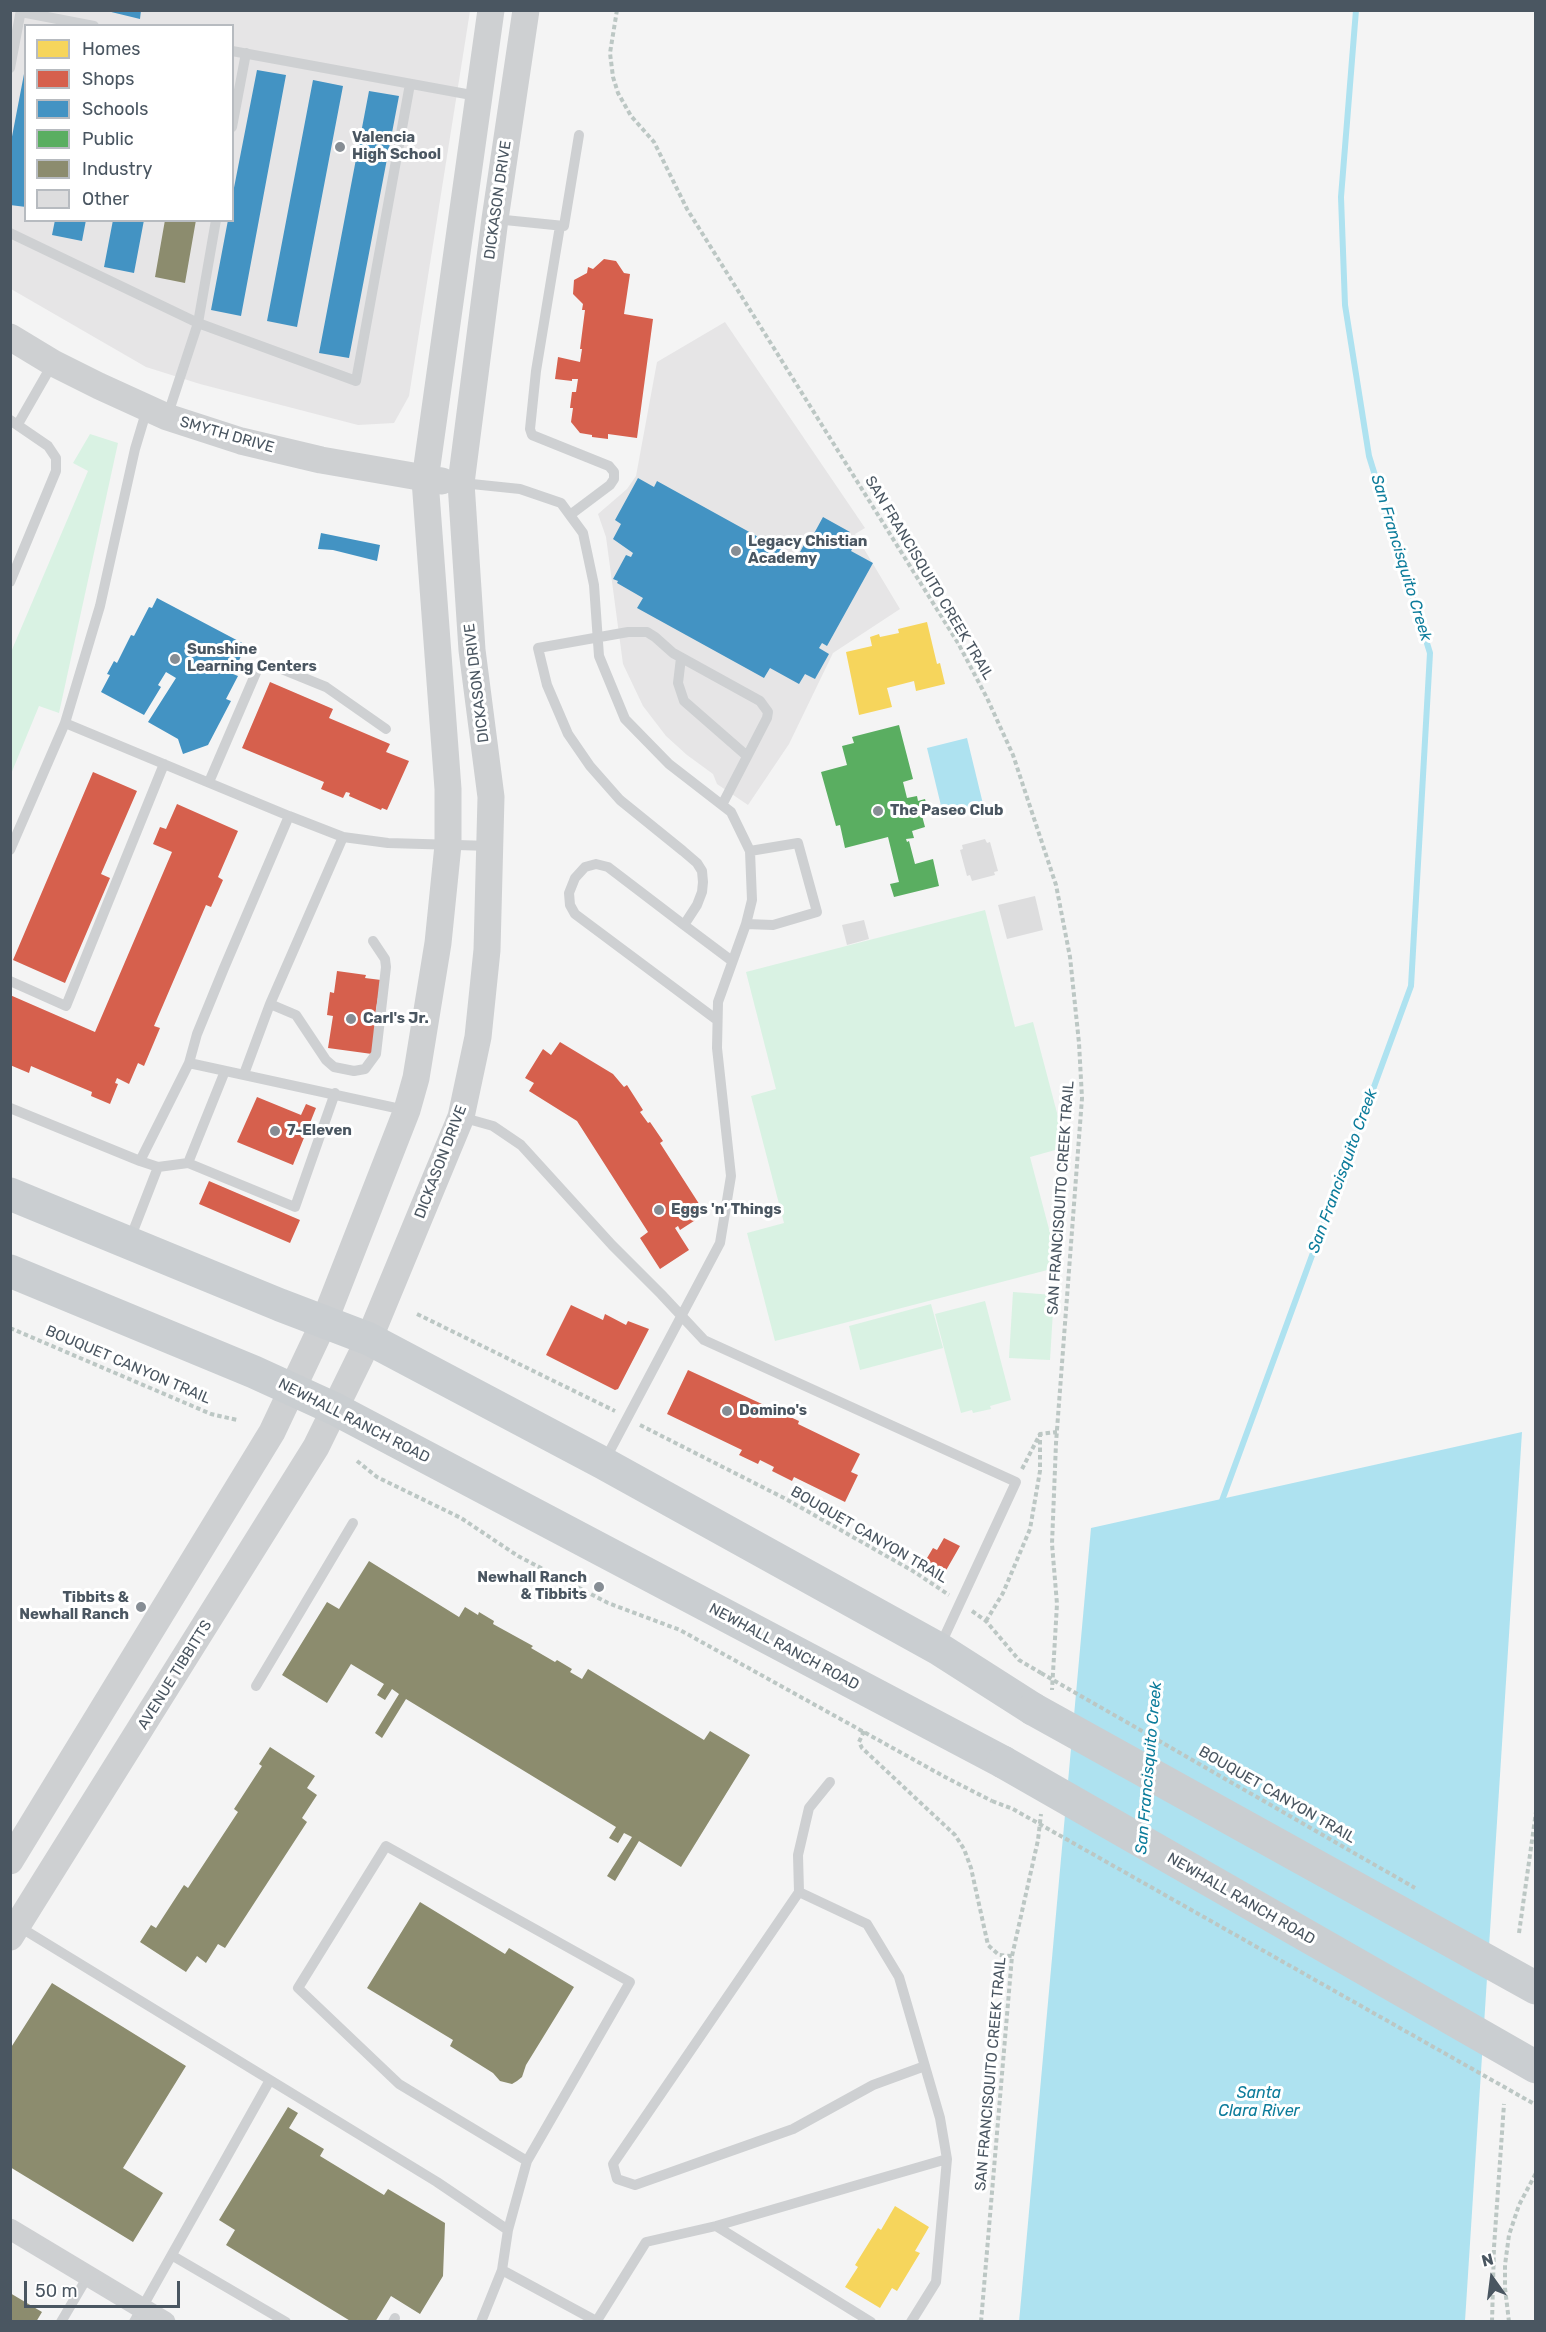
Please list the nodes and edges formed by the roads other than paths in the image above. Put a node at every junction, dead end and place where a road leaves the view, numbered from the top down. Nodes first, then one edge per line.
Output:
1 (491, 10) edge
2 (526, 10) edge
3 (21, 11) edge
4 (84, 24) edge
5 (234, 51) edge
6 (246, 54) junction
7 (10, 68) edge
8 (410, 84) junction
9 (479, 96) junction
10 (234, 117) edge
11 (579, 135) dead end
12 (495, 219) junction
13 (216, 222) edge
14 (560, 226) junction
15 (10, 233) edge
16 (198, 323) junction
17 (10, 337) edge
18 (53, 363) junction
19 (157, 413) junction
20 (14, 422) edge
21 (425, 480) junction
22 (461, 483) junction
23 (570, 515) junction
24 (10, 582) edge
25 (598, 638) junction
26 (681, 657) junction
27 (65, 723) junction
28 (386, 729) dead end
29 (747, 756) junction
30 (164, 764) junction
31 (209, 782) junction
32 (722, 805) junction
33 (289, 816) junction
34 (343, 837) junction
35 (448, 845) junction
36 (491, 846) junction
37 (10, 850) edge
38 (750, 851) junction
39 (746, 924) junction
40 (684, 926) junction
41 (373, 941) dead end
42 (732, 961) junction
43 (10, 981) edge
44 (270, 1004) junction
45 (717, 1020) junction
46 (189, 1062) junction
47 (225, 1071) junction
48 (244, 1074) junction
49 (335, 1093) junction
50 (10, 1108) edge
51 (406, 1110) junction
52 (461, 1117) junction
53 (140, 1161) junction
54 (188, 1163) junction
55 (158, 1167) junction
56 (10, 1194) edge
57 (128, 1242) junction
58 (10, 1271) edge
59 (682, 1316) junction
60 (324, 1322) junction
61 (369, 1339) junction
62 (292, 1390) junction
63 (335, 1409) junction
64 (603, 1462) junction
65 (353, 1523) dead end
66 (939, 1649) junction
67 (256, 1686) dead end
68 (831, 1782) dead end
69 (10, 1861) edge
70 (799, 1892) junction
71 (14, 1931) edge
72 (1536, 1988) edge
73 (925, 2066) junction
74 (1536, 2067) edge
75 (270, 2080) junction
76 (947, 2159) junction
77 (527, 2161) junction
78 (716, 2226) junction
79 (10, 2229) edge
80 (508, 2230) junction
81 (173, 2256) junction
82 (502, 2270) junction
83 (88, 2276) junction
84 (138, 2315) edge
85 (597, 2321) edge
86 (61, 2322) edge
87 (165, 2322) edge
88 (286, 2322) edge
89 (481, 2322) edge
90 (870, 2322) edge
91 (910, 2322) edge

1 - 9 street
2 - 12 street, DICKASON DRIVE
3 - 4 lane
3 - 7 lane
5 - 6 lane
6 - 8 lane
6 - 10 lane
8 - 9 lane
8 - 16 lane
9 - 21 street
11 - 14 lane
12 - 14 lane
12 - 22 street, DICKASON DRIVE
13 - 16 lane
14 - 23 lane
15 - 16 lane
16 - 19 lane
17 - 18 street, SMYTH DRIVE
18 - 19 street, SMYTH DRIVE
18 - 20 lane
19 - 21 street, SMYTH DRIVE
19 - 27 lane
20 - 24 lane
21 - 22 street, SMYTH DRIVE
21 - 35 street
22 - 23 lane
22 - 36 street, DICKASON DRIVE
23 - 25 lane
25 - 26 lane
25 - 32 lane
25 - 40 lane
26 - 29 lane
26 - 29 lane
27 - 30 lane
27 - 37 lane
28 - 31 lane
29 - 32 lane
30 - 31 lane
30 - 43 lane
31 - 33 lane
32 - 38 lane
33 - 34 lane
33 - 46 lane
34 - 35 lane
34 - 44 lane
35 - 36 lane
35 - 51 street
36 - 52 street, DICKASON DRIVE
38 - 39 lane
38 - 39 lane
39 - 42 lane
40 - 42 lane
40 - 45 lane
41 - 44 lane
42 - 45 lane
44 - 48 lane
45 - 59 lane
46 - 47 lane
46 - 53 lane
47 - 48 lane
47 - 54 lane
48 - 49 lane
49 - 51 lane
49 - 54 lane
50 - 53 lane
51 - 60 street
52 - 59 lane
52 - 61 street, DICKASON DRIVE
53 - 55 lane
54 - 55 lane
55 - 57 lane
56 - 57 main road
57 - 60 main road
58 - 62 main road, NEWHALL RANCH ROAD
59 - 64 lane
59 - 66 lane
60 - 61 main road
60 - 62 street
61 - 63 street, DICKASON DRIVE
61 - 64 main road
62 - 63 main road, NEWHALL RANCH ROAD
62 - 69 street
63 - 71 street, AVENUE TIBBITTS
63 - 74 main road, NEWHALL RANCH ROAD, bridge
64 - 66 main road
65 - 67 lane
66 - 72 main road, bridge
68 - 70 lane
70 - 73 lane
70 - 73 lane
71 - 75 lane
73 - 76 lane
75 - 80 lane
75 - 81 lane
76 - 78 lane
76 - 91 lane
77 - 77 lane
77 - 80 lane
78 - 85 lane
78 - 90 lane
79 - 83 street
80 - 82 lane
81 - 84 lane
81 - 88 lane
82 - 85 lane
82 - 89 lane
83 - 84 street
83 - 86 lane
84 - 87 street

